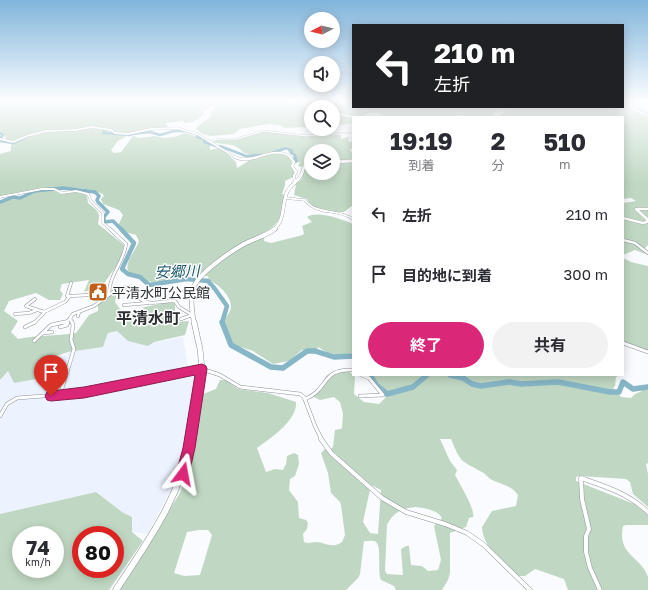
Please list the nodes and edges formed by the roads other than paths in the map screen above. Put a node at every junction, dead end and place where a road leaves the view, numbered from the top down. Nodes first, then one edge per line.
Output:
1 (91, 128) edge
2 (97, 128) edge
3 (352, 132) edge
4 (0, 139) edge
5 (211, 141) junction
6 (352, 161) edge
7 (340, 162) edge
8 (304, 167) edge
9 (295, 183) junction
10 (0, 197) edge
11 (285, 198) junction
12 (648, 209) edge
13 (352, 218) edge
14 (624, 218) edge
15 (624, 240) edge
16 (648, 253) edge
17 (71, 283) dead end
18 (109, 294) junction
19 (70, 296) junction
20 (35, 299) dead end
21 (151, 303) junction
22 (124, 305) dead end
23 (37, 310) junction
24 (44, 312) junction
25 (79, 312) junction
26 (15, 314) dead end
27 (192, 315) junction
28 (78, 316) dead end
29 (182, 319) dead end
30 (69, 320) junction
31 (25, 327) dead end
32 (60, 327) dead end
33 (52, 332) dead end
34 (42, 333) junction
35 (34, 341) dead end
36 (624, 343) edge
37 (648, 352) edge
38 (202, 369) junction
39 (352, 370) edge
40 (364, 376) edge
41 (60, 395) junction
42 (360, 396) dead end
43 (305, 399) junction
44 (0, 416) edge
45 (648, 512) edge
46 (116, 590) edge
47 (530, 590) edge
48 (600, 590) edge

1 - 4 main road
2 - 5 main road
3 - 5 street
5 - 9 main road
6 - 7 highway
8 - 9 highway
9 - 11 highway
10 - 18 street
11 - 13 street
11 - 27 highway
12 - 14 main road
15 - 16 street
17 - 19 street
18 - 19 street
18 - 21 street
18 - 25 street
19 - 24 street
20 - 23 street
21 - 22 street
21 - 27 street
23 - 24 street
23 - 26 street
24 - 31 street
25 - 28 street
25 - 30 street
27 - 29 street
27 - 38 highway
30 - 32 street
30 - 34 street
30 - 41 street
33 - 34 street
34 - 35 street
36 - 37 street
38 - 41 street
38 - 43 street
38 - 46 highway
39 - 43 street
40 - 42 street
41 - 44 street
43 - 47 street
45 - 48 street

